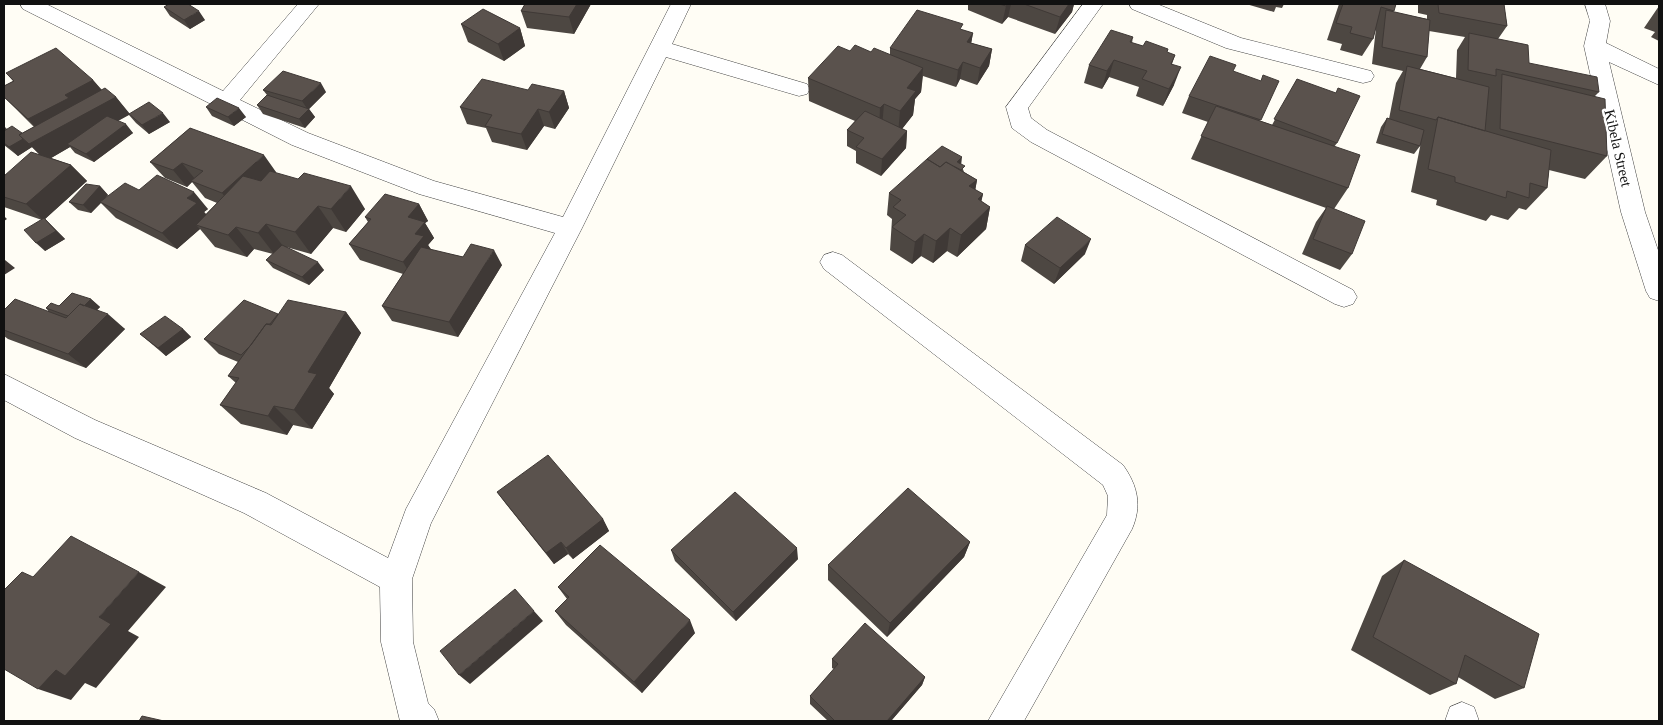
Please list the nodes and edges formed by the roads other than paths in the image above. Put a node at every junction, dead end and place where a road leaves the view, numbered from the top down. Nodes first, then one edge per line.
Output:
1 (309, 4) edge
2 (681, 4) edge
3 (1093, 4) edge
4 (1139, 4) edge
5 (1581, 4) edge
6 (41, 6) edge
7 (1598, 12) edge
8 (1595, 46) junction
9 (661, 48) junction
10 (1363, 76) dead end
11 (1659, 78) edge
12 (799, 88) dead end
13 (226, 102) junction
14 (570, 228) junction
15 (833, 262) dead end
16 (1659, 291) edge
17 (1344, 297) dead end
18 (4, 386) edge
19 (396, 579) junction
20 (422, 721) edge
21 (1005, 721) edge

1 - 13 street
2 - 9 street
3 - 17 street
4 - 10 street
5 - 7 street
6 - 13 street
7 - 8 street, Kibela Street
8 - 11 street
8 - 16 street, Kibela Street
9 - 12 street
9 - 14 street
13 - 14 street
14 - 19 street
15 - 21 street
18 - 19 street
19 - 20 street

